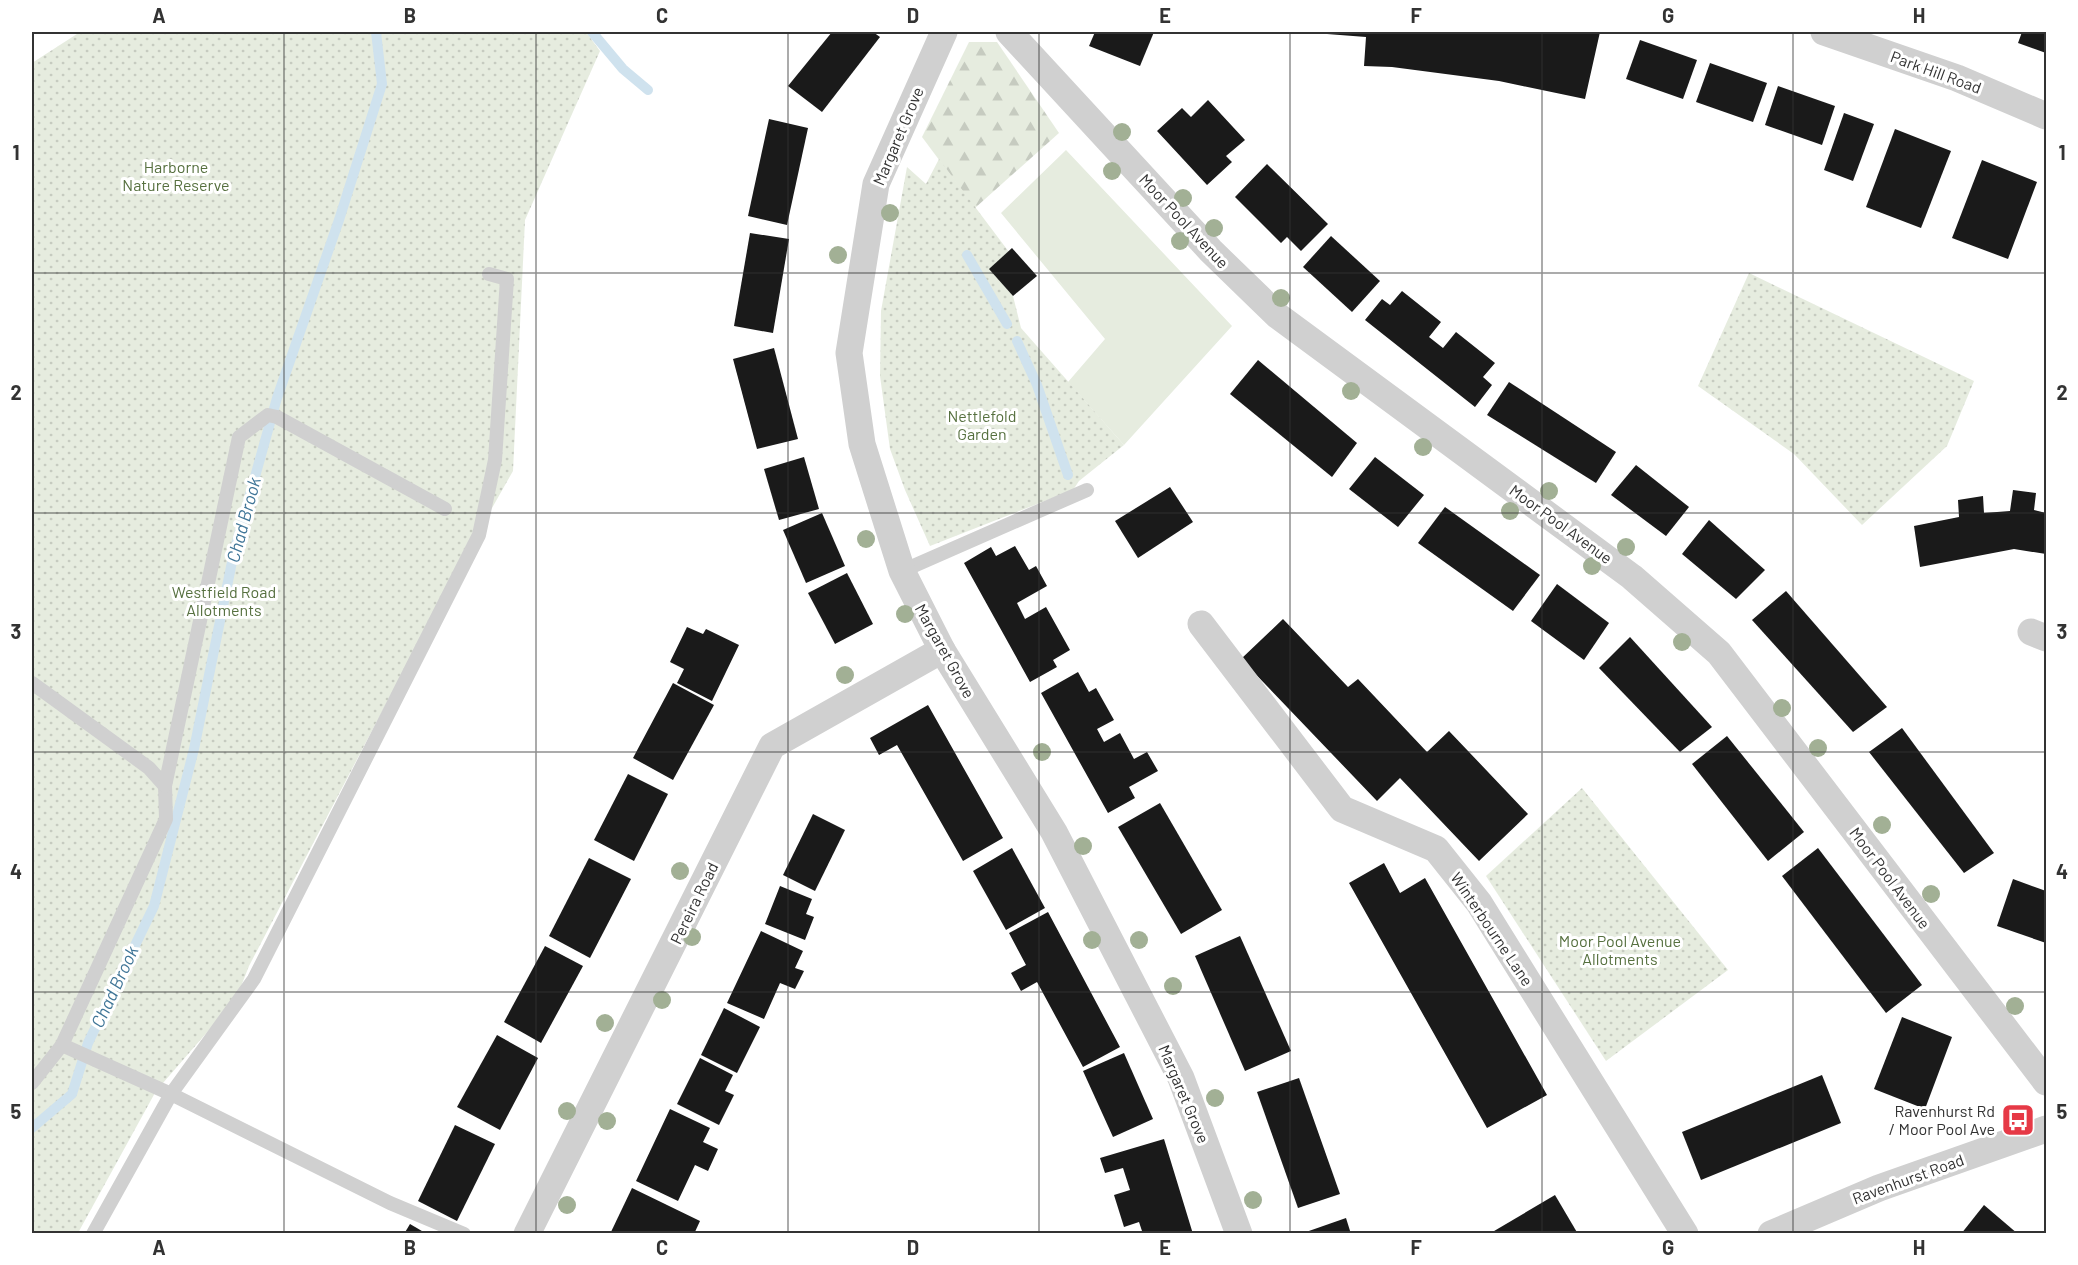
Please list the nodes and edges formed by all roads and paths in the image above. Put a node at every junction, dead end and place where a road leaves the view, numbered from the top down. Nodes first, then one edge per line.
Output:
1 (944, 32) edge
2 (1009, 32) edge
3 (1824, 32) edge
4 (2046, 116) edge
5 (489, 274) dead end
6 (1087, 490) dead end
7 (445, 509) dead end
8 (902, 571) junction
9 (1201, 624) dead end
10 (942, 650) junction
11 (32, 682) edge
12 (165, 786) junction
13 (62, 1046) junction
14 (2038, 1061) edge
15 (2046, 1082) edge
16 (32, 1083) edge
17 (171, 1094) junction
18 (2046, 1129) edge
19 (93, 1233) edge
20 (464, 1233) edge
21 (527, 1233) edge
22 (1239, 1233) edge
23 (1685, 1233) edge
24 (1772, 1233) edge

1 - 8 street, Margaret Grove
2 - 14 street, Moor Pool Avenue
3 - 4 street, Park Hill Road
5 - 17 lane
6 - 8 lane
7 - 12 lane
8 - 10 street, Margaret Grove
9 - 23 street, Winterbourne Lane
10 - 21 street, Pereira Road
10 - 22 street, Margaret Grove
11 - 12 lane
12 - 13 lane
13 - 16 lane
13 - 17 lane
14 - 15 street, Moor Pool Avenue
17 - 19 lane
17 - 20 lane
18 - 24 street, Ravenhurst Road

